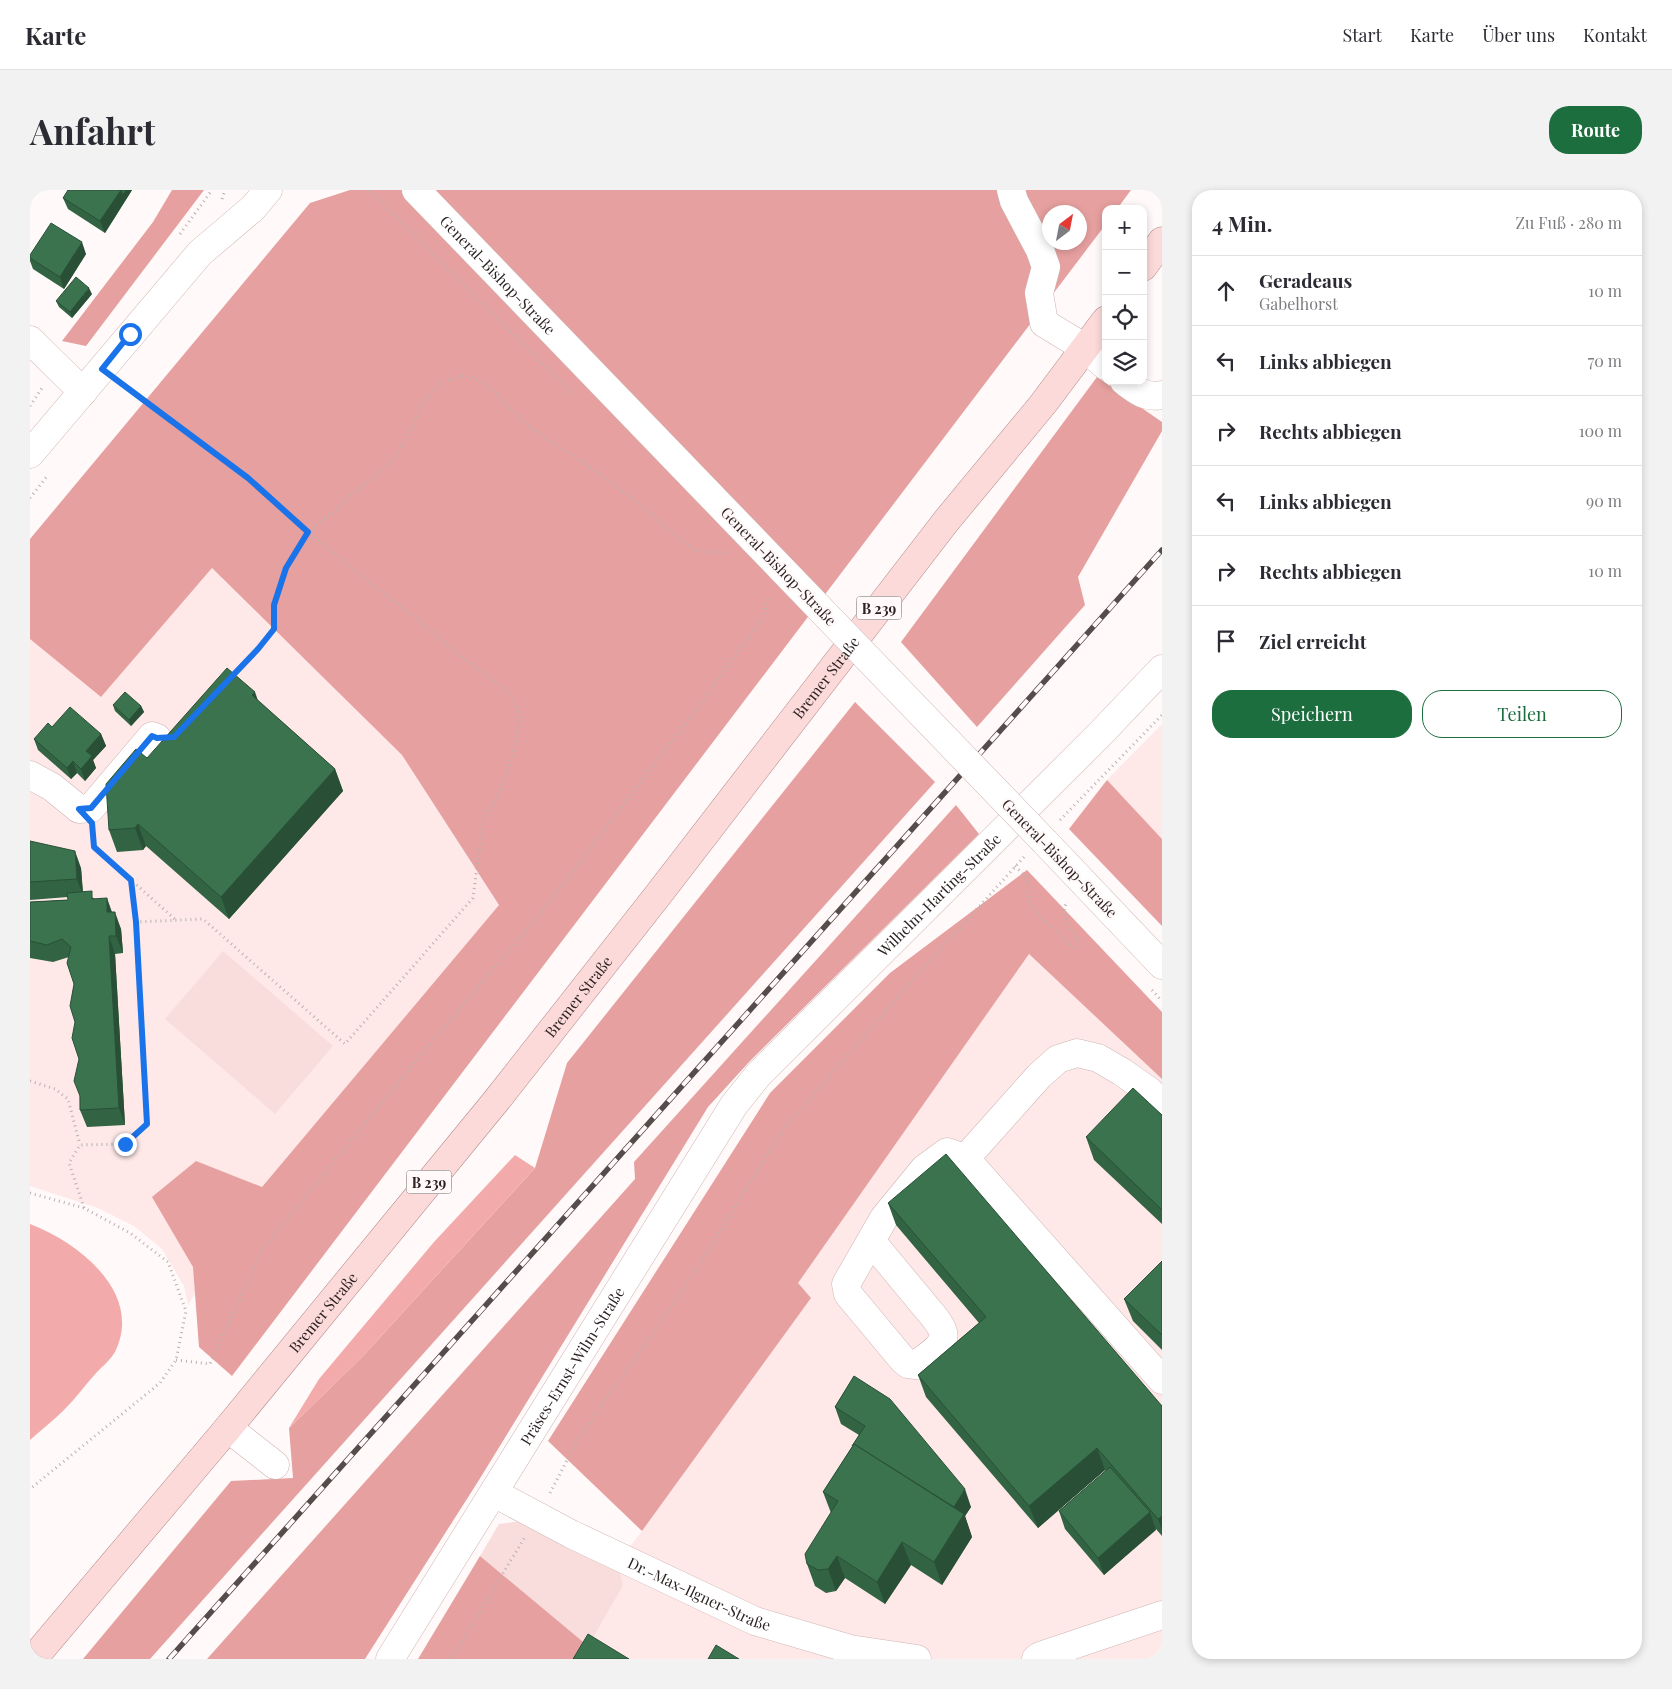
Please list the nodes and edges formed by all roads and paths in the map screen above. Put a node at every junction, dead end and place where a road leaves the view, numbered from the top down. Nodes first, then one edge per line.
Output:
1 (244, 190) edge
2 (268, 190) edge
3 (369, 190) edge
4 (416, 190) edge
5 (1011, 190) edge
6 (1162, 241) edge
7 (200, 253) junction
8 (1147, 262) edge
9 (1102, 325) edge
10 (30, 340) edge
11 (1085, 348) junction
12 (1102, 363) edge
13 (102, 369) junction
14 (1129, 385) edge
15 (82, 392) junction
16 (572, 394) dead end
17 (1162, 395) edge
18 (35, 438) edge
19 (308, 532) junction
20 (725, 547) dead end
21 (769, 592) dead end
22 (1162, 670) edge
23 (226, 683) edge
24 (157, 738) dead end
25 (30, 775) edge
26 (79, 809) junction
27 (1015, 866) dead end
28 (131, 880) junction
29 (1069, 899) dead end
30 (136, 922) junction
31 (178, 922) junction
32 (1162, 965) edge
33 (910, 983) dead end
34 (758, 1075) joint
35 (30, 1080) edge
36 (1162, 1104) edge
37 (80, 1145) junction
38 (965, 1159) junction
39 (30, 1192) edge
40 (84, 1208) junction
41 (870, 1241) dead end
42 (176, 1360) junction
43 (1162, 1380) edge
44 (228, 1428) junction
45 (275, 1465) dead end
46 (30, 1489) edge
47 (494, 1493) junction
48 (538, 1516) junction
49 (1162, 1615) edge
50 (33, 1659) edge
51 (390, 1659) edge
52 (451, 1659) edge
53 (917, 1659) edge
54 (1036, 1659) edge

1 - 7 street
2 - 7 street
3 - 16 path
4 - 32 street, General-Bishop-Straße, bridge
5 - 11 street
6 - 8 main road
7 - 13 street
9 - 11 main road, Bremer Straße / B 239
10 - 15 street
11 - 12 street
11 - 44 main road, Bremer Straße / B 239
13 - 15 street
13 - 19 path
14 - 17 street
15 - 18 street
19 - 20 path
19 - 23 path
19 - 31 path
21 - 42 path
22 - 34 street, Wilhelm-Harting-Straße
24 - 26 street
25 - 26 street
26 - 28 path
27 - 29 path
28 - 30 path
28 - 31 path
30 - 31 path
30 - 37 path
33 - 48 path
34 - 47 street, Präses-Ernst-Wilm-Straße
35 - 37 path
36 - 38 street
37 - 40 path
38 - 41 street
38 - 43 street
39 - 40 path
40 - 42 path
42 - 46 path
44 - 45 street
44 - 50 main road, Bremer Straße / B 239
47 - 48 street, Dr.-Max-Ilgner-Straße
47 - 51 street, Präses-Ernst-Wilm-Straße
48 - 52 path
48 - 53 street, Dr.-Max-Ilgner-Straße
49 - 54 street

